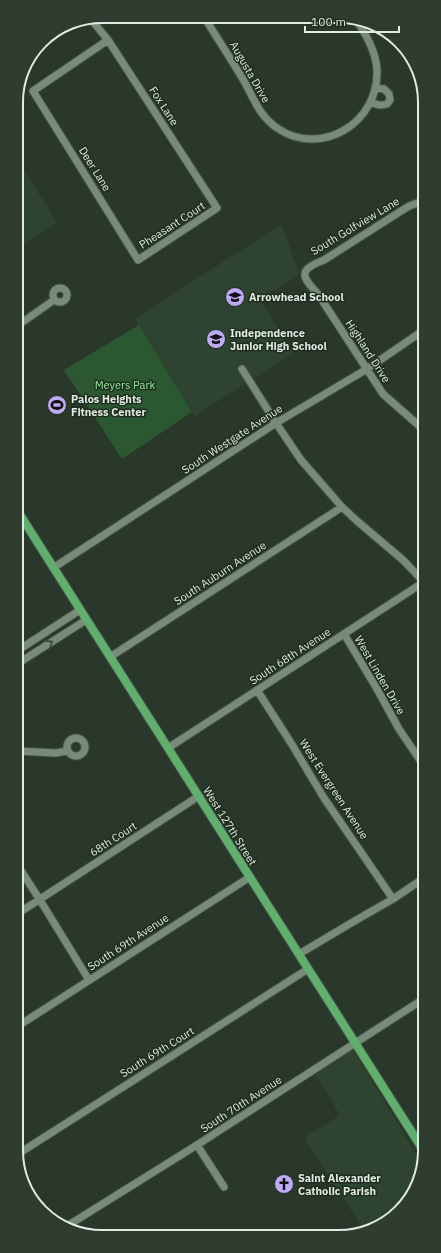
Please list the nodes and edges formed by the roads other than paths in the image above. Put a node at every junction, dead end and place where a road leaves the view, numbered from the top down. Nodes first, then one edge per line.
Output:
1 (208, 23) edge
2 (95, 24) edge
3 (360, 26) edge
4 (108, 40) junction
5 (376, 88) junction
6 (371, 102) junction
7 (418, 203) edge
8 (217, 208) joint
9 (138, 260) joint
10 (304, 275) joint
11 (54, 300) dead end
12 (23, 321) edge
13 (418, 334) edge
14 (242, 368) dead end
15 (367, 369) junction
16 (276, 424) junction
17 (418, 425) edge
18 (342, 507) junction
19 (23, 520) edge
20 (53, 568) junction
21 (418, 576) edge
22 (418, 586) edge
23 (80, 610) junction
24 (86, 620) junction
25 (344, 634) junction
26 (23, 647) edge
27 (110, 657) junction
28 (23, 660) edge
29 (257, 690) junction
30 (168, 748) junction
31 (23, 751) edge
32 (67, 751) dead end
33 (418, 757) edge
34 (198, 796) junction
35 (23, 874) edge
36 (250, 877) junction
37 (418, 882) edge
38 (393, 899) junction
39 (40, 900) junction
40 (23, 910) edge
41 (299, 954) junction
42 (308, 969) junction
43 (89, 980) junction
44 (418, 1002) edge
45 (23, 1023) edge
46 (355, 1043) junction
47 (418, 1142) edge
48 (197, 1145) junction
49 (23, 1151) edge
50 (224, 1187) dead end
51 (71, 1224) edge

1 - 6 street, Augusta Drive
2 - 4 street, Fox Lane
3 - 5 street, Augusta Drive
4 - 8 street, Fox Lane
4 - 9 street, Deer Lane
5 - 6 street, Augusta Drive
5 - 6 street
7 - 10 street, South Golfview Lane
8 - 9 street, Pheasant Court
10 - 15 street, Highland Drive
11 - 12 street
13 - 15 street, South Westgate Avenue
14 - 16 street
15 - 16 street, South Westgate Avenue
15 - 17 street, Highland Drive
16 - 18 street
16 - 20 street, South Westgate Avenue
18 - 21 street
18 - 27 street, South Auburn Avenue
19 - 20 main road, West 127th Street
20 - 23 main road, West 127th Street
22 - 25 street, South 68th Avenue
23 - 24 main road, West 127th Street
23 - 26 street
24 - 27 main road, West 127th Street
28 -> 24 street
25 - 29 street, South 68th Avenue
25 - 33 street, West Linden Drive
27 - 30 main road, West 127th Street
29 - 30 street, South 68th Avenue
29 - 38 street, West Evergreen Avenue
30 - 34 main road, West 127th Street
31 - 32 street
34 - 36 main road, West 127th Street
34 - 39 street, 68th Court
35 - 39 street
36 - 41 main road, West 127th Street
36 - 43 street, South 69th Avenue
37 - 38 street
38 - 41 street
39 - 40 street, 68th Court
39 - 43 street
41 - 42 main road, West 127th Street
42 - 46 main road, West 127th Street
42 - 49 street, South 69th Court
43 - 45 street, South 69th Avenue
44 - 46 street, South 70th Avenue
46 - 47 main road, West 127th Street
46 - 48 street, South 70th Avenue
48 - 50 street
48 - 51 street, South 70th Avenue

